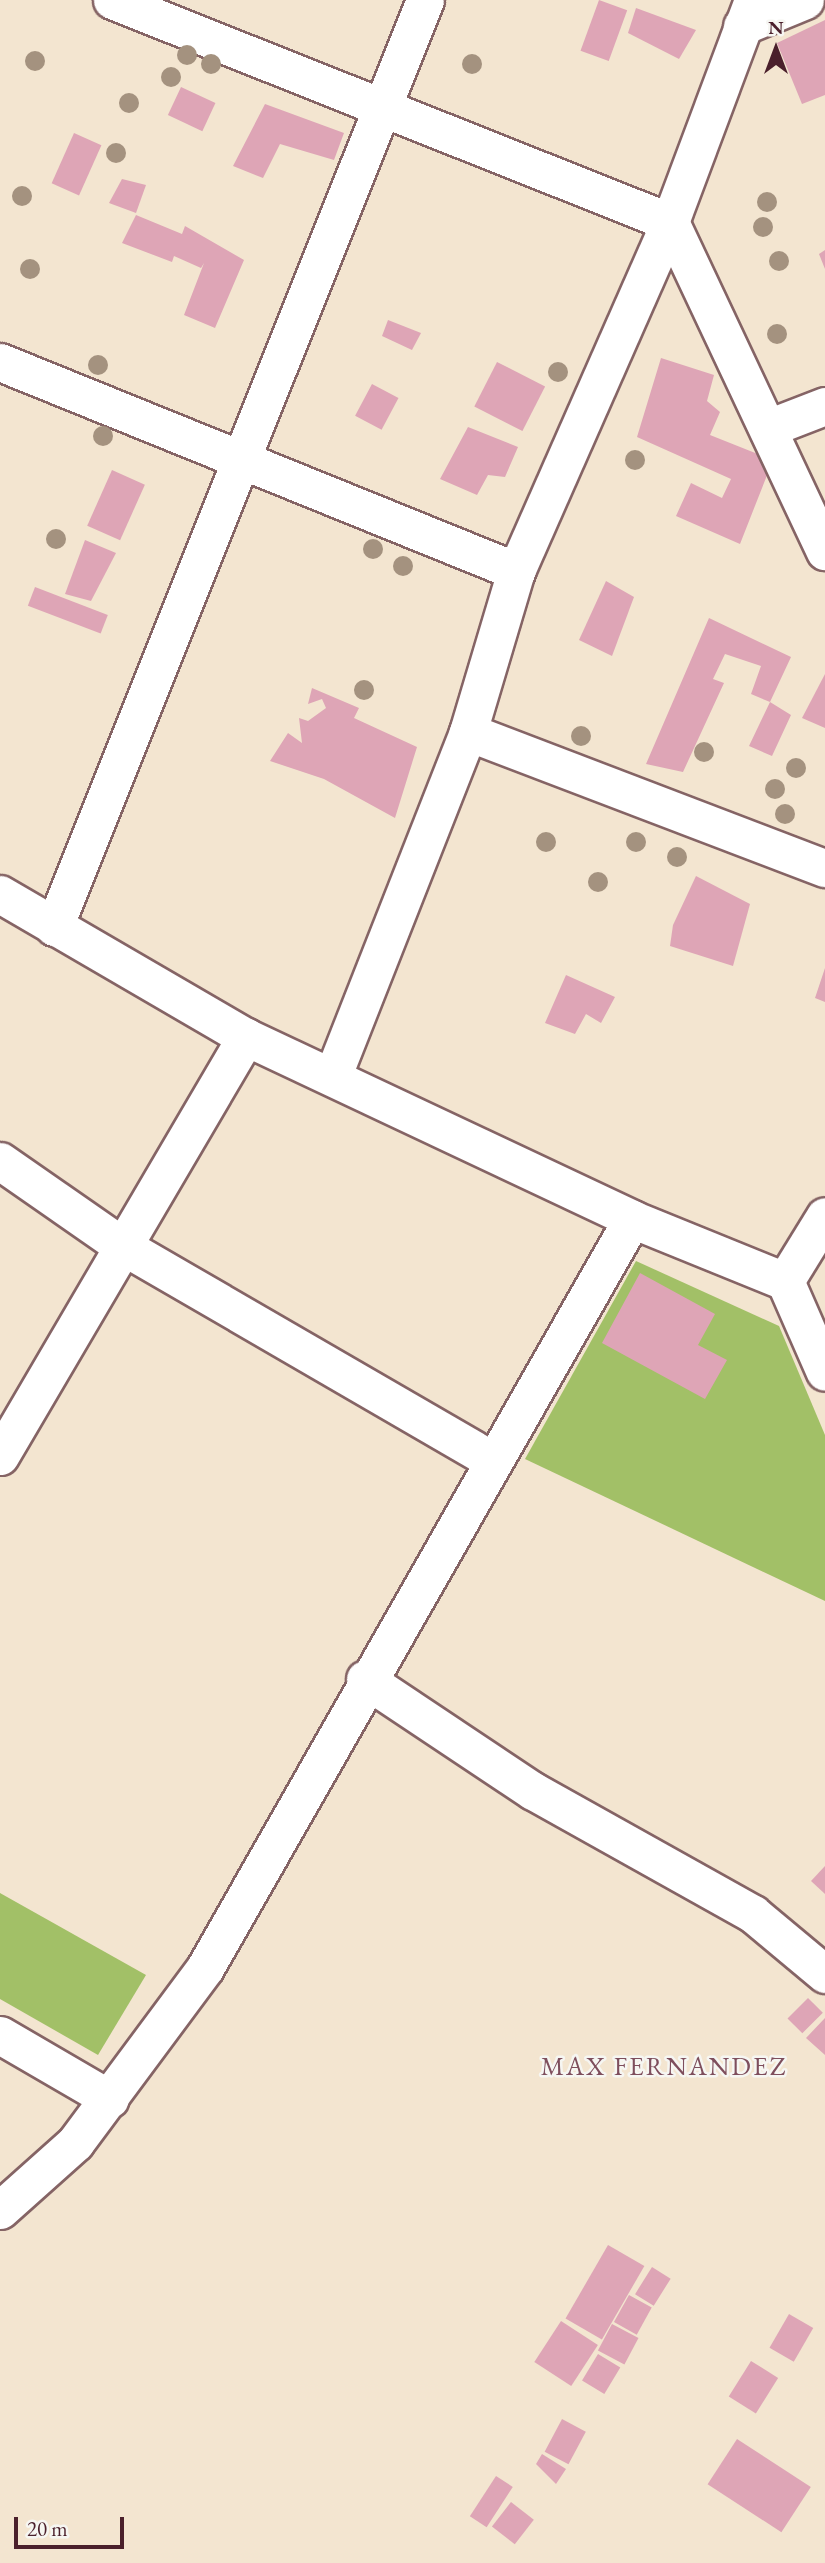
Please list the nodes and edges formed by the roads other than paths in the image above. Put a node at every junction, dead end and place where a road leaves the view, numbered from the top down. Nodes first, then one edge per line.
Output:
1 (112, 0) edge
2 (425, 0) edge
3 (805, 0) edge
4 (748, 13) edge
5 (383, 110) junction
6 (670, 222) junction
7 (0, 362) edge
8 (825, 406) edge
9 (768, 428) junction
10 (246, 460) junction
11 (825, 551) edge
12 (516, 571) junction
13 (468, 732) junction
14 (825, 868) edge
15 (0, 894) edge
16 (54, 927) junction
17 (246, 1037) junction
18 (333, 1075) junction
19 (0, 1161) edge
20 (825, 1216) edge
21 (632, 1219) junction
22 (121, 1245) junction
23 (785, 1281) junction
24 (825, 1372) edge
25 (0, 1456) edge
26 (492, 1460) junction
27 (365, 1679) junction
28 (825, 1975) edge
29 (0, 2035) edge
30 (110, 2099) junction
31 (0, 2210) edge

1 - 5 street
2 - 5 street
3 - 4 street
4 - 6 street
5 - 6 street
5 - 10 street
6 - 9 street
6 - 12 street
7 - 10 street
8 - 9 street
9 - 11 street
10 - 12 street
10 - 16 street
12 - 13 street
13 - 14 street
13 - 18 street
15 - 16 street
16 - 17 street
17 - 18 street
17 - 22 street
18 - 21 street
19 - 22 street
20 - 23 street
21 - 23 street
21 - 26 street
22 - 25 street
22 - 26 street
23 - 24 street
26 - 27 street
27 - 28 street
27 - 30 street
29 - 30 street
30 - 31 street

